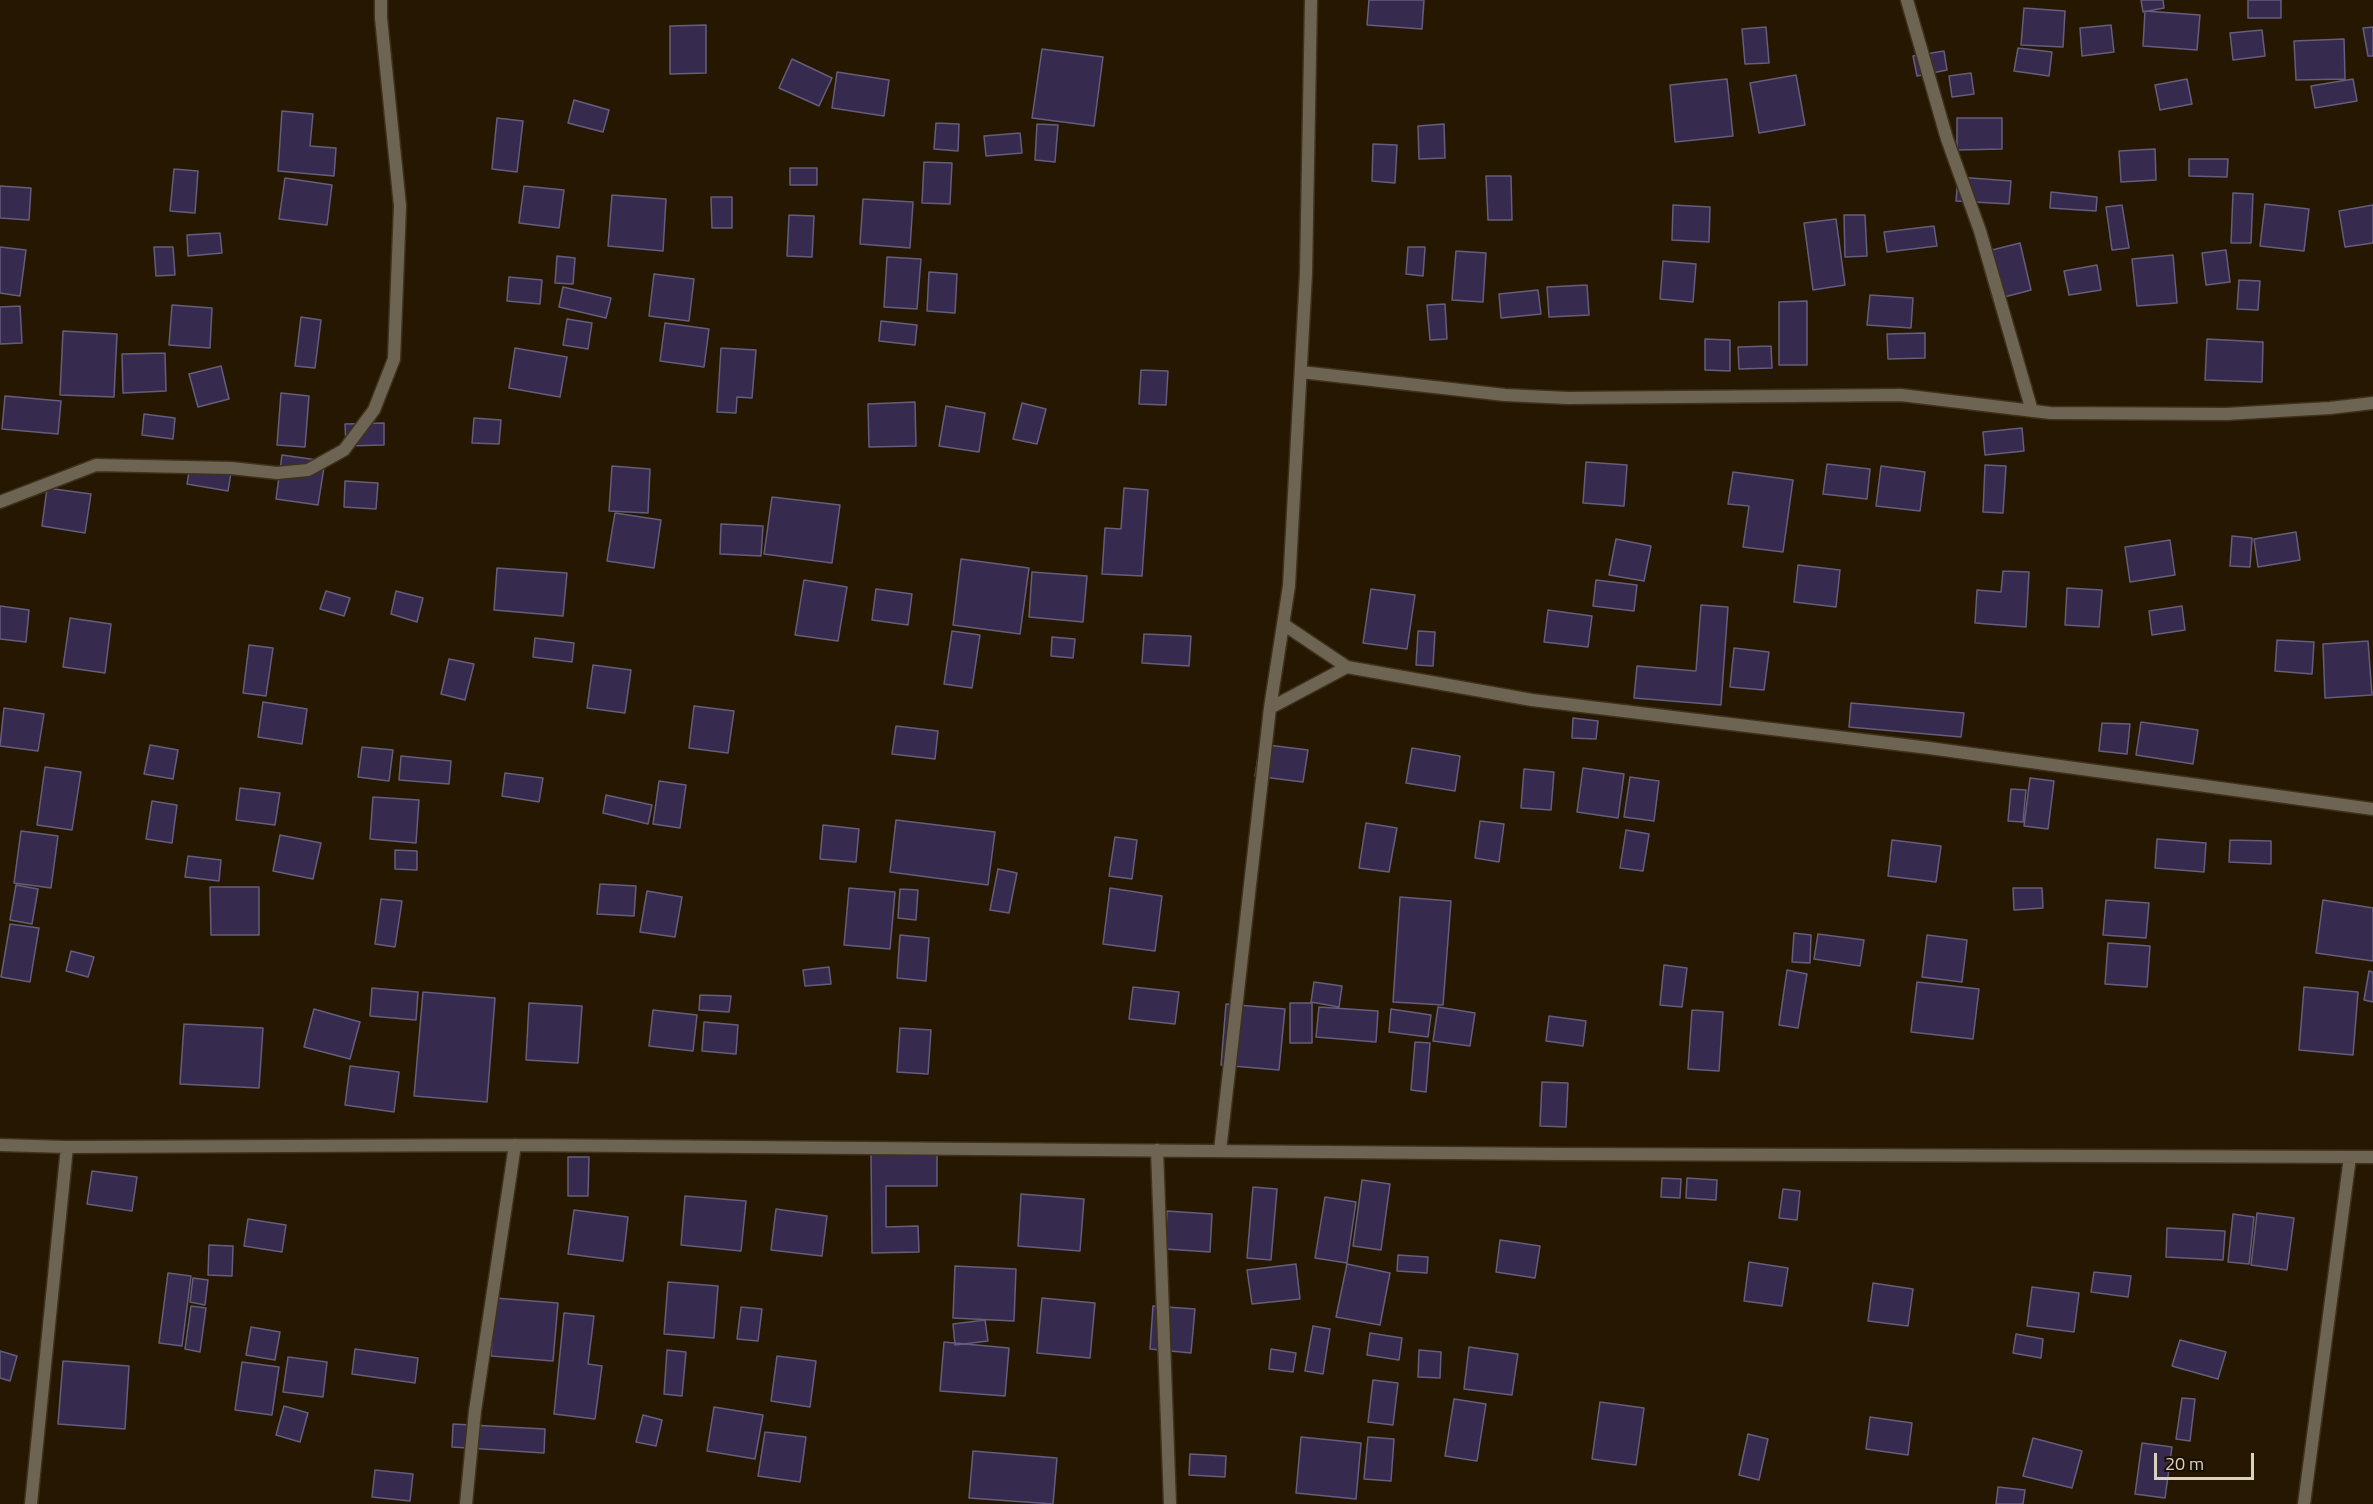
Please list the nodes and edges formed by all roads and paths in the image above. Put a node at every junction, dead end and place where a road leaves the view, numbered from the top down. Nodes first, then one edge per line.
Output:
1 (381, 0) edge
2 (1311, 0) edge
3 (1907, 0) edge
4 (1301, 372) junction
5 (2373, 403) edge
6 (2032, 411) junction
7 (0, 502) edge
8 (1283, 624) junction
9 (1347, 667) junction
10 (1270, 708) junction
11 (2373, 809) edge
12 (515, 1144) junction
13 (0, 1145) edge
14 (67, 1147) junction
15 (1157, 1150) junction
16 (1220, 1151) junction
17 (2350, 1157) junction
18 (2373, 1157) edge
19 (32, 1504) edge
20 (466, 1504) edge
21 (1170, 1504) edge
22 (2304, 1504) edge

1 - 7 street
2 - 4 street
3 - 6 street
4 - 6 street
4 - 8 street
5 - 6 street
8 - 9 street
8 - 10 street
9 - 10 street
9 - 11 street
10 - 16 street
12 - 14 street
12 - 15 street
12 - 20 street
13 - 14 street
14 - 19 street
15 - 16 street
15 - 21 street
16 - 17 street
17 - 18 street
17 - 22 street

